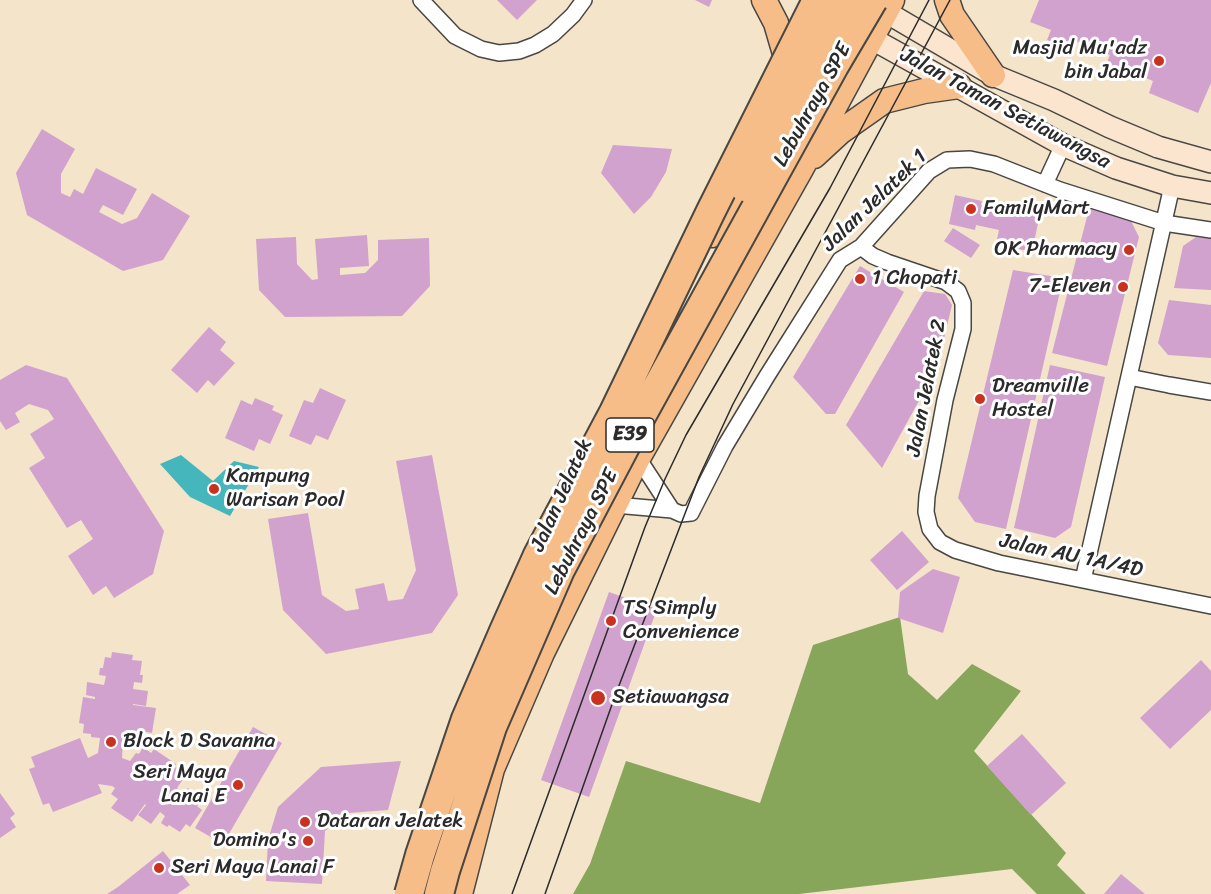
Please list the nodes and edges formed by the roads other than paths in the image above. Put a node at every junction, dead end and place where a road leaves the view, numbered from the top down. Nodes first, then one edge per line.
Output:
1 (421, 0) edge
2 (584, 0) edge
3 (764, 0) edge
4 (800, 0) edge
5 (817, 0) edge
6 (862, 0) edge
7 (947, 0) edge
8 (884, 4) edge
9 (843, 7) edge
10 (872, 38) junction
11 (993, 75) junction
12 (959, 86) junction
13 (797, 99) junction
14 (1064, 144) junction
15 (1211, 162) edge
16 (801, 169) junction
17 (1045, 184) junction
18 (1172, 186) junction
19 (1211, 193) edge
20 (1164, 223) junction
21 (1211, 230) edge
22 (861, 247) junction
23 (1129, 377) junction
24 (1211, 392) edge
25 (614, 412) junction
26 (638, 458) junction
27 (615, 505) junction
28 (672, 510) junction
29 (930, 529) joint
30 (1083, 580) junction
31 (1211, 606) edge
32 (409, 894) edge
33 (439, 894) edge
34 (460, 894) edge

1 - 2 street
3 - 13 main road
4 - 9 street
5 - 25 highway, bridge
6 - 8 main road, Jalan Taman Setiawangsa
7 - 11 main road
8 - 10 main road
8 - 11 main road, Jalan Taman Setiawangsa
8 - 33 highway, Lebuhraya SPE / E39, bridge
9 - 10 main road, Jalan Taman Setiawangsa
9 - 13 main road, Jalan Jelatek
9 - 25 highway, bridge
10 - 12 main road, Jalan Taman Setiawangsa
10 - 16 main road
11 - 15 main road, Jalan Taman Setiawangsa
12 - 14 main road, Jalan Taman Setiawangsa
12 - 16 main road
13 - 32 main road, Jalan Jelatek
14 - 17 street
14 - 18 main road, Jalan Taman Setiawangsa
16 - 26 main road
17 - 20 street, Jalan Jelatek 1
17 - 22 street, Jalan Jelatek 1
18 - 19 main road, Jalan Taman Setiawangsa
18 - 20 street
20 - 21 street, Jalan Jelatek 1
20 - 23 street
22 - 28 street, Jalan Jelatek 1
22 - 29 street, Jalan Jelatek 2
23 - 24 street
23 - 30 street
25 - 32 highway, Lebuhraya SPE / E39, bridge
26 - 27 main road
26 - 28 street
27 - 28 street, Jalan Jelatek 1
27 - 34 main road
29 - 30 street, Jalan AU 1A/4D
30 - 31 street, Jalan AU 1A/4D

